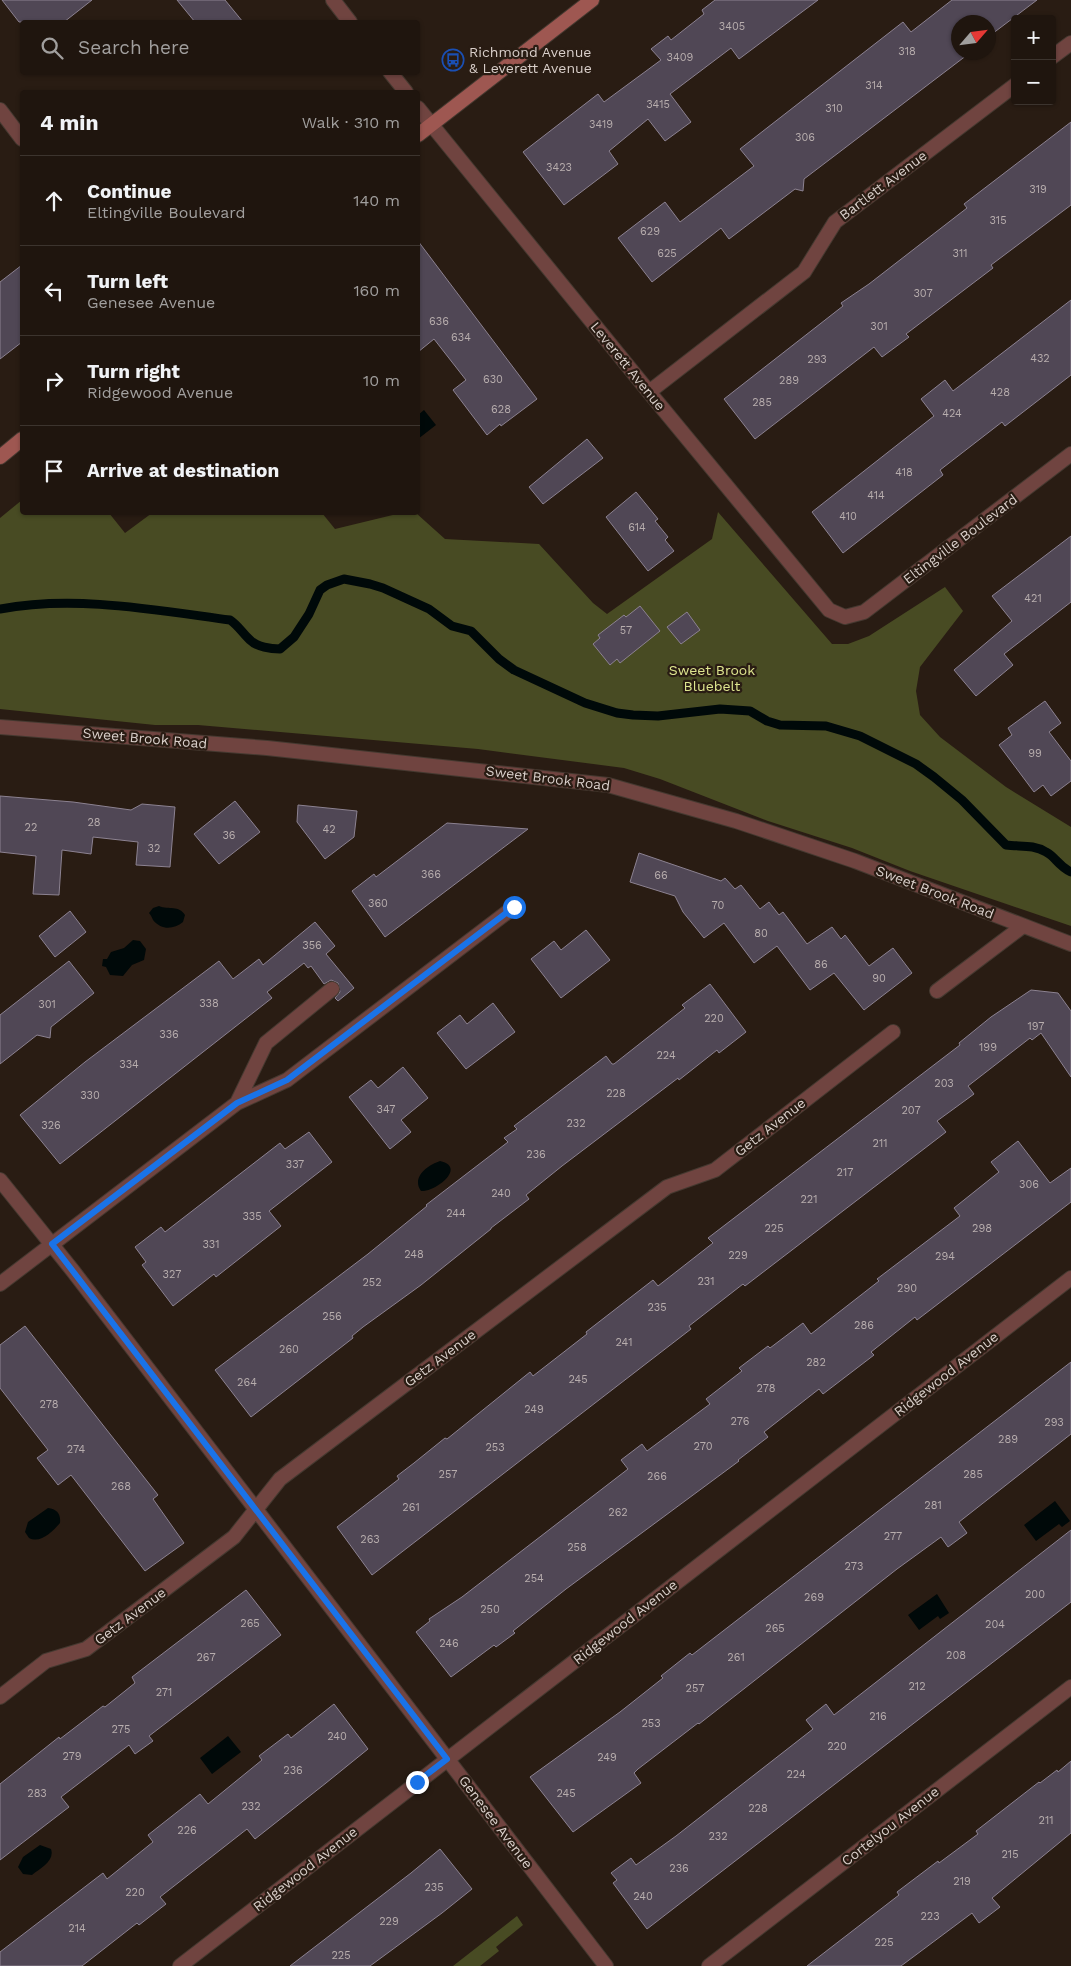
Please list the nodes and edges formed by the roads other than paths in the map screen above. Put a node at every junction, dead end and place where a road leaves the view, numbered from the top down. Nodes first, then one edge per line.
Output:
1 (333, 0) edge
2 (592, 0) edge
3 (348, 20) edge
4 (1071, 43) edge
5 (1056, 54) edge
6 (392, 75) edge
7 (1011, 89) edge
8 (404, 90) edge
9 (0, 110) edge
10 (420, 111) edge
11 (431, 125) junction
12 (420, 133) edge
13 (20, 136) edge
14 (649, 392) junction
15 (20, 441) edge
16 (1071, 454) edge
17 (0, 457) edge
18 (845, 617) joint
19 (0, 727) edge
20 (514, 907) dead end
21 (1024, 926) junction
22 (1071, 944) edge
23 (332, 989) dead end
24 (937, 991) dead end
25 (893, 1032) dead end
26 (237, 1103) junction
27 (0, 1180) edge
28 (52, 1244) junction
29 (1071, 1278) edge
30 (0, 1284) edge
31 (256, 1509) junction
32 (1071, 1687) edge
33 (0, 1697) edge
34 (447, 1759) junction
35 (180, 1966) edge
36 (606, 1966) edge
37 (709, 1966) edge

1 - 3 street
2 - 11 main road
4 - 5 street
6 - 8 street
7 - 14 street, Bartlett Avenue
9 - 13 street
10 - 11 street, Leverett Avenue
11 - 12 main road
11 - 14 street, Leverett Avenue
14 - 18 street, Leverett Avenue
15 - 17 main road
16 - 18 street, Eltingville Boulevard
19 - 21 street, Sweet Brook Road
20 - 26 street
21 - 22 street, Sweet Brook Road
21 - 24 street
23 - 26 street
25 - 31 street, Getz Avenue
26 - 28 street
27 - 28 street, Genesee Avenue
28 - 30 street
28 - 31 street, Genesee Avenue
29 - 34 street, Ridgewood Avenue
31 - 33 street, Getz Avenue
31 - 34 street, Genesee Avenue
32 - 37 street, Cortelyou Avenue
34 - 35 street, Ridgewood Avenue
34 - 36 street, Genesee Avenue

